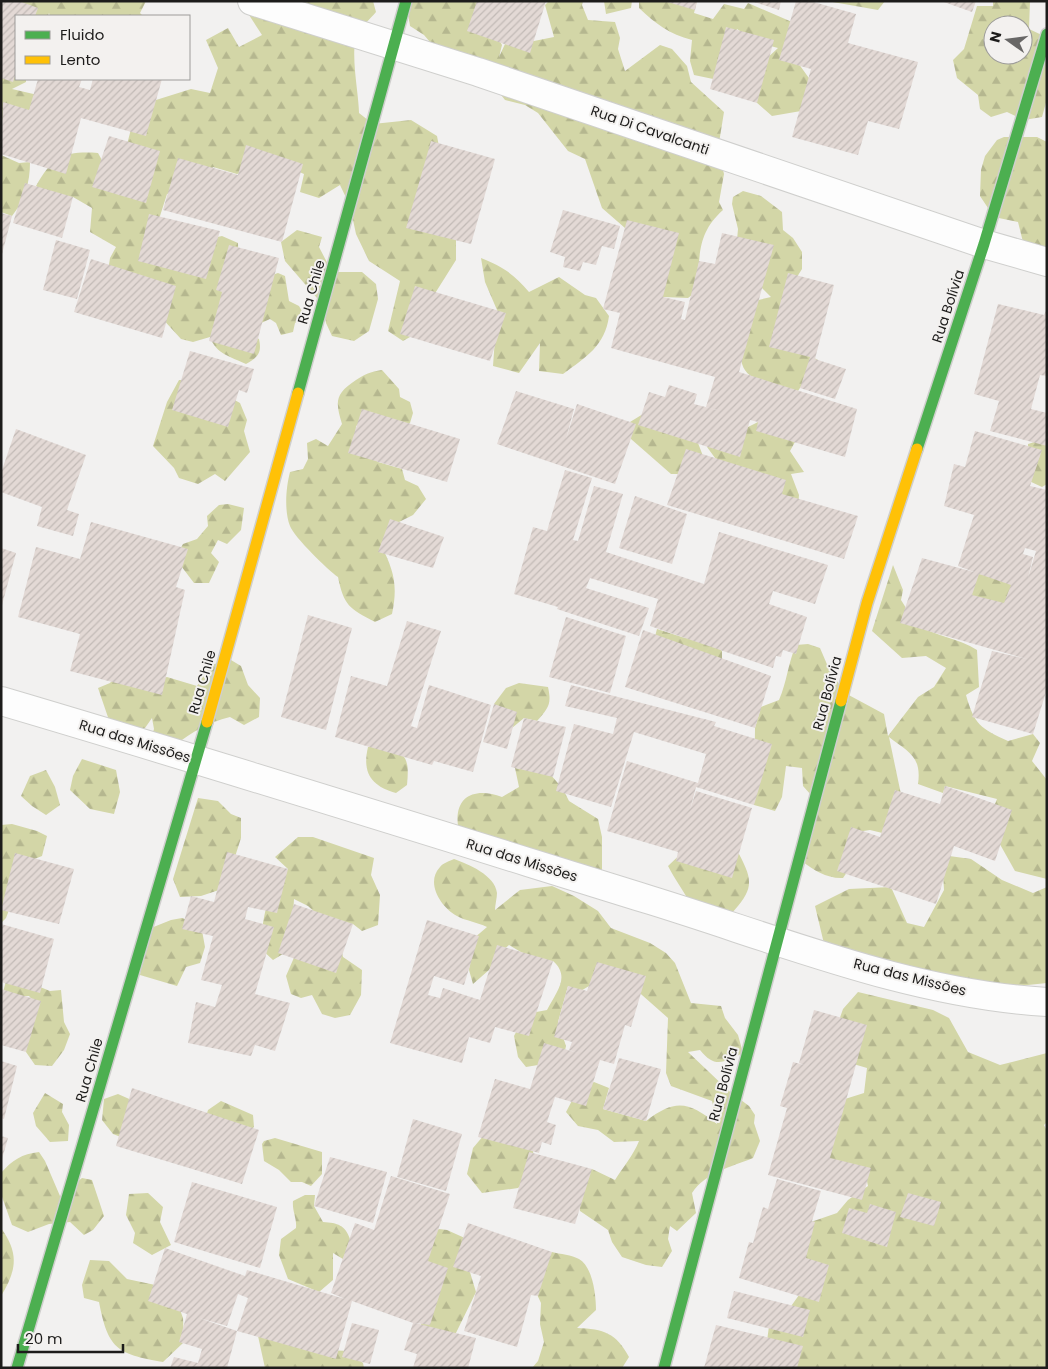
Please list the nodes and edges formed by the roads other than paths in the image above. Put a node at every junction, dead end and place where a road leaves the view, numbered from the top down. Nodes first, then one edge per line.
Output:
1 (252, 1) edge
2 (406, 1) edge
3 (1047, 34) edge
4 (393, 47) junction
5 (984, 244) junction
6 (1047, 262) edge
7 (1, 701) edge
8 (196, 759) junction
9 (776, 941) junction
10 (1047, 1002) edge
11 (17, 1368) edge
12 (664, 1368) edge

1 - 4 street, Rua Di Cavalcanti
2 - 4 street, Rua Chile
3 - 5 street, Rua Bolívia
4 - 5 street, Rua Di Cavalcanti
4 - 8 street, Rua Chile
5 - 6 street, Rua Di Cavalcanti
5 - 9 street, Rua Bolívia
7 - 8 street, Rua das Missões
8 - 9 street, Rua das Missões
8 - 11 street, Rua Chile
9 - 10 street, Rua das Missões
9 - 12 street, Rua Bolívia

